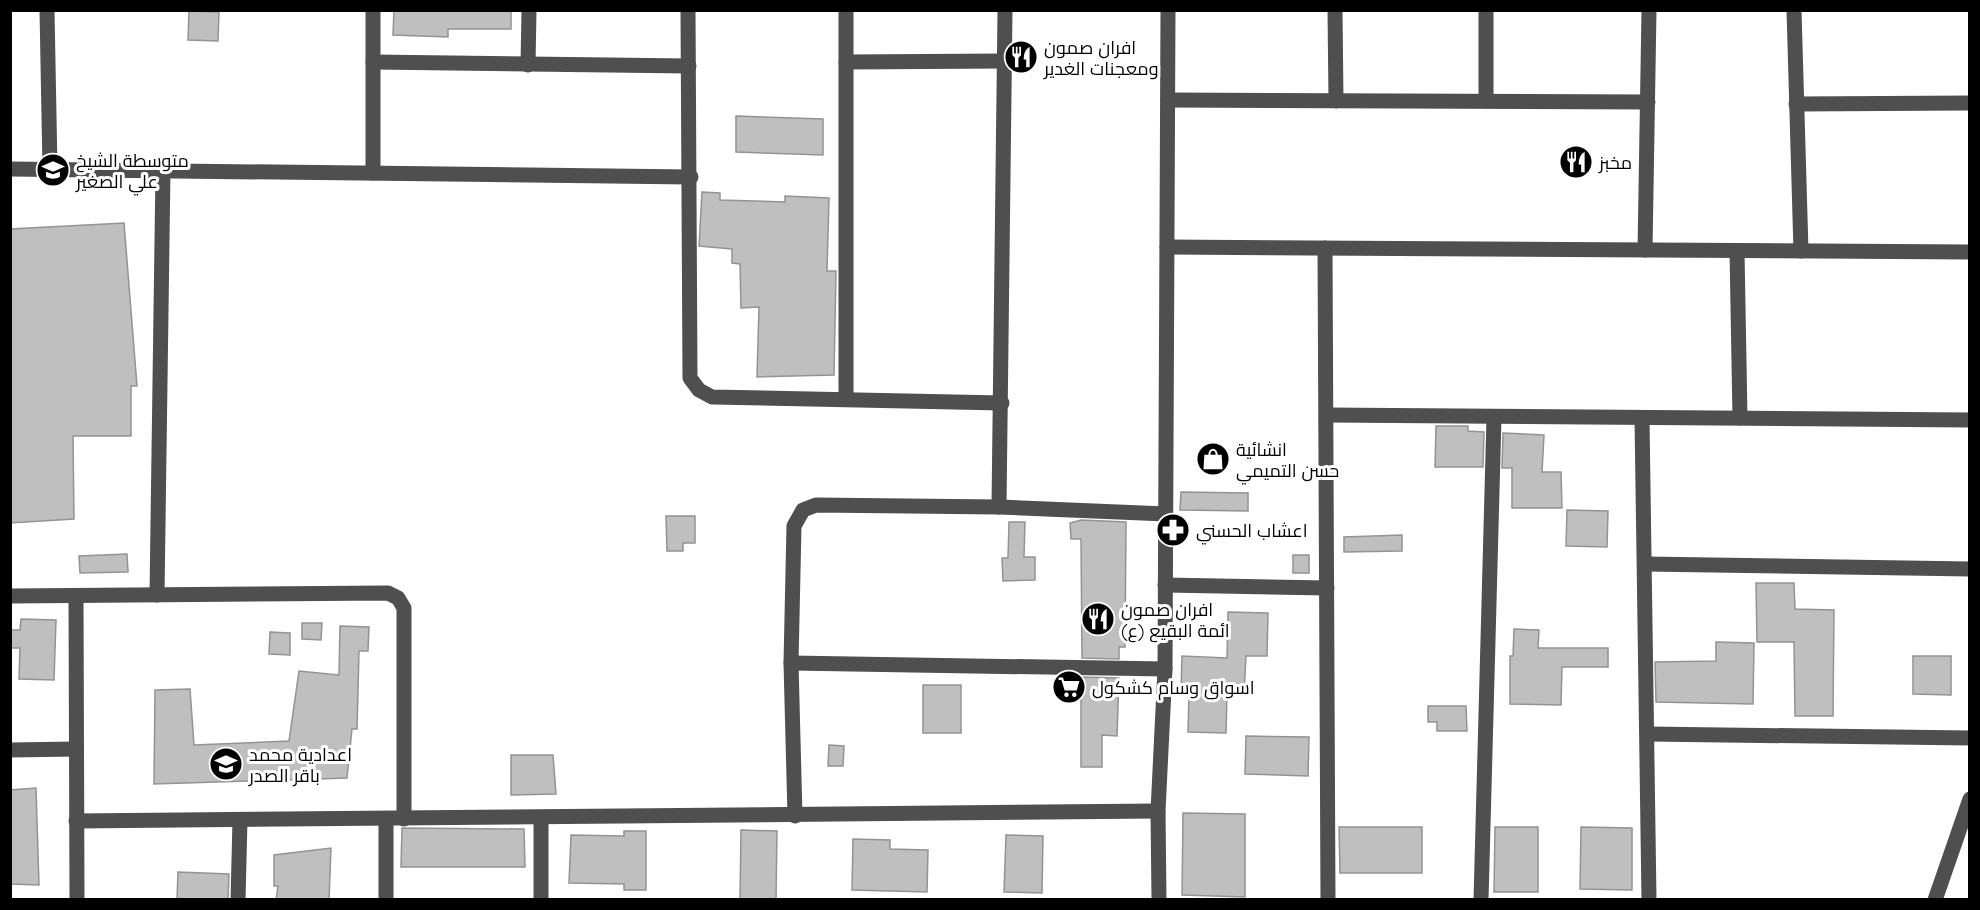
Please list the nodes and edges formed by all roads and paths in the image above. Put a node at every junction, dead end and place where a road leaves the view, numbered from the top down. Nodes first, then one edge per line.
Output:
1 (47, 10) edge
2 (373, 10) edge
3 (529, 10) edge
4 (688, 10) edge
5 (846, 10) edge
6 (1005, 10) edge
7 (1168, 10) edge
8 (1335, 10) edge
9 (1486, 10) edge
10 (1649, 10) edge
11 (1794, 10) edge
12 (1005, 61) junction
13 (373, 62) junction
14 (846, 62) junction
15 (528, 65) junction
16 (689, 66) junction
17 (1168, 100) junction
18 (1336, 101) junction
19 (1486, 101) junction
20 (1648, 102) junction
21 (1796, 104) junction
22 (1970, 104) edge
23 (10, 169) edge
24 (50, 169) junction
25 (163, 170) junction
26 (373, 173) junction
27 (690, 177) junction
28 (1167, 247) junction
29 (1325, 248) junction
30 (1645, 250) junction
31 (1737, 251) junction
32 (1801, 251) junction
33 (1970, 252) edge
34 (846, 399) junction
35 (1002, 403) junction
36 (1327, 416) junction
37 (1494, 417) junction
38 (1642, 418) junction
39 (1740, 418) junction
40 (1970, 420) edge
41 (999, 507) junction
42 (1166, 514) junction
43 (1645, 564) junction
44 (1970, 569) edge
45 (1165, 585) junction
46 (1327, 588) junction
47 (10, 596) edge
48 (76, 596) junction
49 (157, 596) junction
50 (791, 663) junction
51 (1165, 669) junction
52 (1648, 734) junction
53 (1970, 738) edge
54 (76, 749) junction
55 (10, 750) edge
56 (1970, 800) edge
57 (1158, 811) junction
58 (795, 816) junction
59 (541, 818) junction
60 (386, 819) junction
61 (404, 819) junction
62 (240, 820) junction
63 (76, 821) junction
64 (77, 900) edge
65 (238, 900) edge
66 (386, 900) edge
67 (541, 900) edge
68 (1159, 900) edge
69 (1328, 900) edge
70 (1482, 900) edge
71 (1649, 900) edge
72 (1935, 900) edge

1 - 24 street
2 - 13 street
3 - 15 street
4 - 16 street
5 - 14 street
6 - 12 street
7 - 17 street
8 - 18 street
9 - 19 street
10 - 20 street
11 - 21 street
12 - 14 street
12 - 35 street
13 - 15 street
13 - 26 street
14 - 34 street
15 - 16 street
16 - 27 street
17 - 18 street
17 - 28 street
18 - 19 street
19 - 20 street
20 - 30 street
21 - 22 street
21 - 32 street
23 - 24 street
24 - 25 street
25 - 26 street
25 - 49 street
26 - 27 street
27 - 34 street
28 - 29 street
28 - 42 street
29 - 30 street
29 - 36 street
30 - 31 street
31 - 32 street
31 - 39 street
32 - 33 street
34 - 35 street
35 - 41 street
36 - 37 street
36 - 46 street
37 - 38 street
37 - 70 street
38 - 39 street
38 - 43 street
39 - 40 street
41 - 42 street
41 - 50 street
42 - 45 street
43 - 44 street
43 - 52 street
45 - 46 street
45 - 51 street
46 - 69 street
47 - 48 street
48 - 49 street
48 - 54 street
49 - 61 street
50 - 51 street
50 - 58 street
51 - 57 street
52 - 53 street
52 - 71 street
54 - 55 street
54 - 63 street
56 - 72 street
57 - 58 street
57 - 68 street
58 - 59 street
59 - 61 street
59 - 67 street
60 - 61 street
60 - 62 street
60 - 66 street
62 - 63 street
62 - 65 street
63 - 64 street

